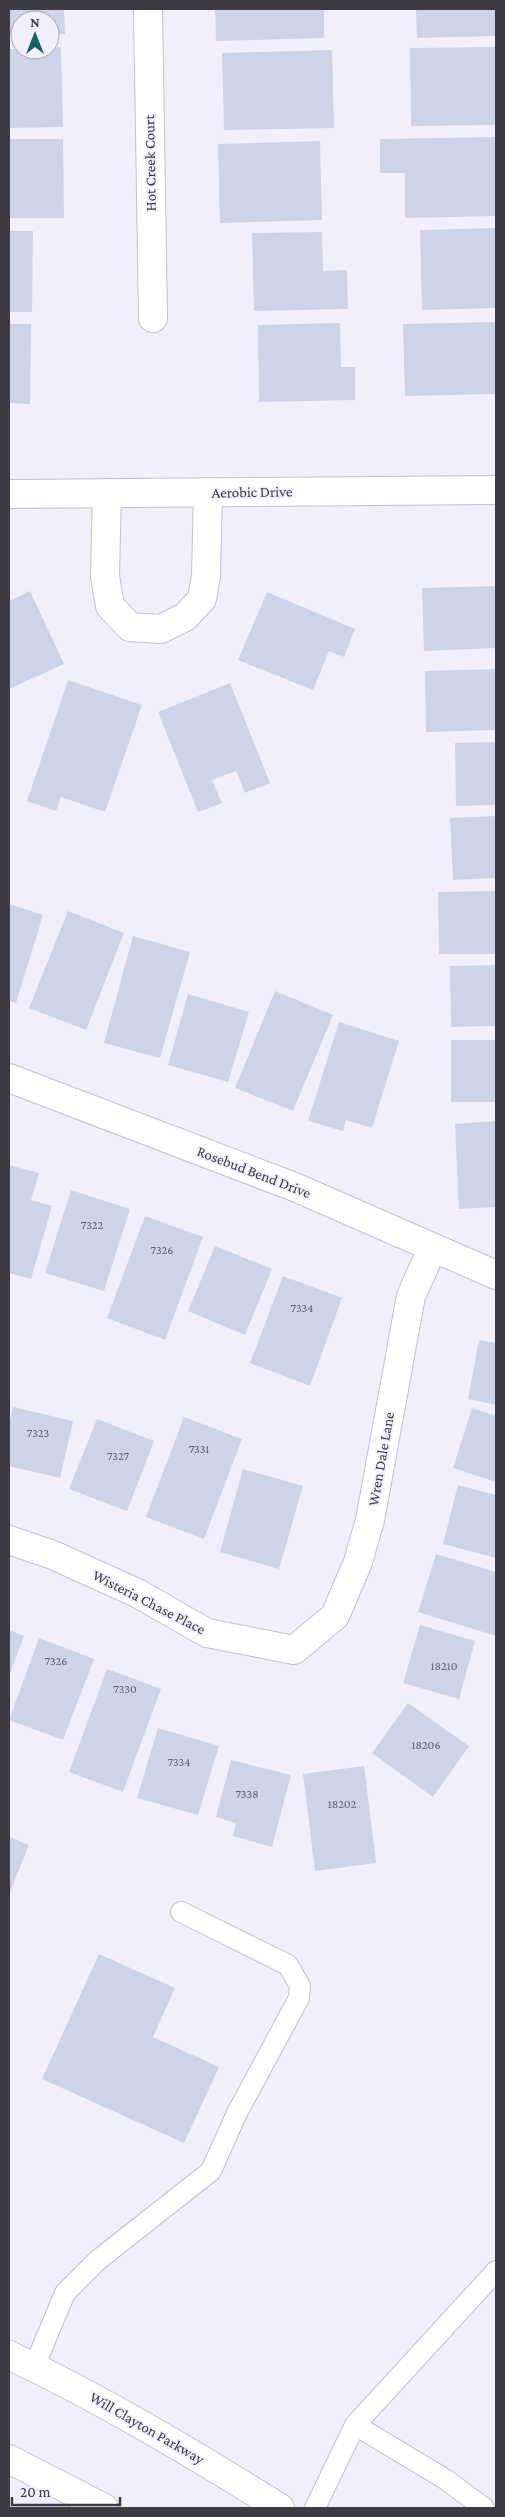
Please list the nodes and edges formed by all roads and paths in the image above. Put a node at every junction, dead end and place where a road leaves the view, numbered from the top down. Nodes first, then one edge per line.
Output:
1 (148, 9) edge
2 (153, 318) dead end
3 (496, 490) edge
4 (208, 492) junction
5 (107, 493) junction
6 (9, 494) edge
7 (9, 1078) edge
8 (432, 1249) junction
9 (496, 1275) edge
10 (9, 1540) edge
11 (294, 1650) joint
12 (181, 1912) dead end
13 (496, 2271) edge
14 (9, 2355) edge
15 (34, 2367) junction
16 (355, 2425) junction
17 (9, 2459) edge
18 (104, 2508) edge
19 (280, 2508) edge
20 (315, 2508) edge
21 (484, 2508) edge

1 - 2 street, Hot Creek Court
3 - 4 street, Aerobic Drive
4 - 5 street, Aerobic Drive
4 - 5 street
5 - 6 street, Aerobic Drive
7 - 8 street, Rosebud Bend Drive
8 - 9 street, Rosebud Bend Drive
8 - 11 street, Wren Dale Lane
10 - 11 street, Wisteria Chase Place
12 - 15 lane
13 - 16 lane
14 - 15 street, Will Clayton Parkway
15 - 19 street, Will Clayton Parkway
16 - 20 lane
16 - 21 lane
17 - 18 street

